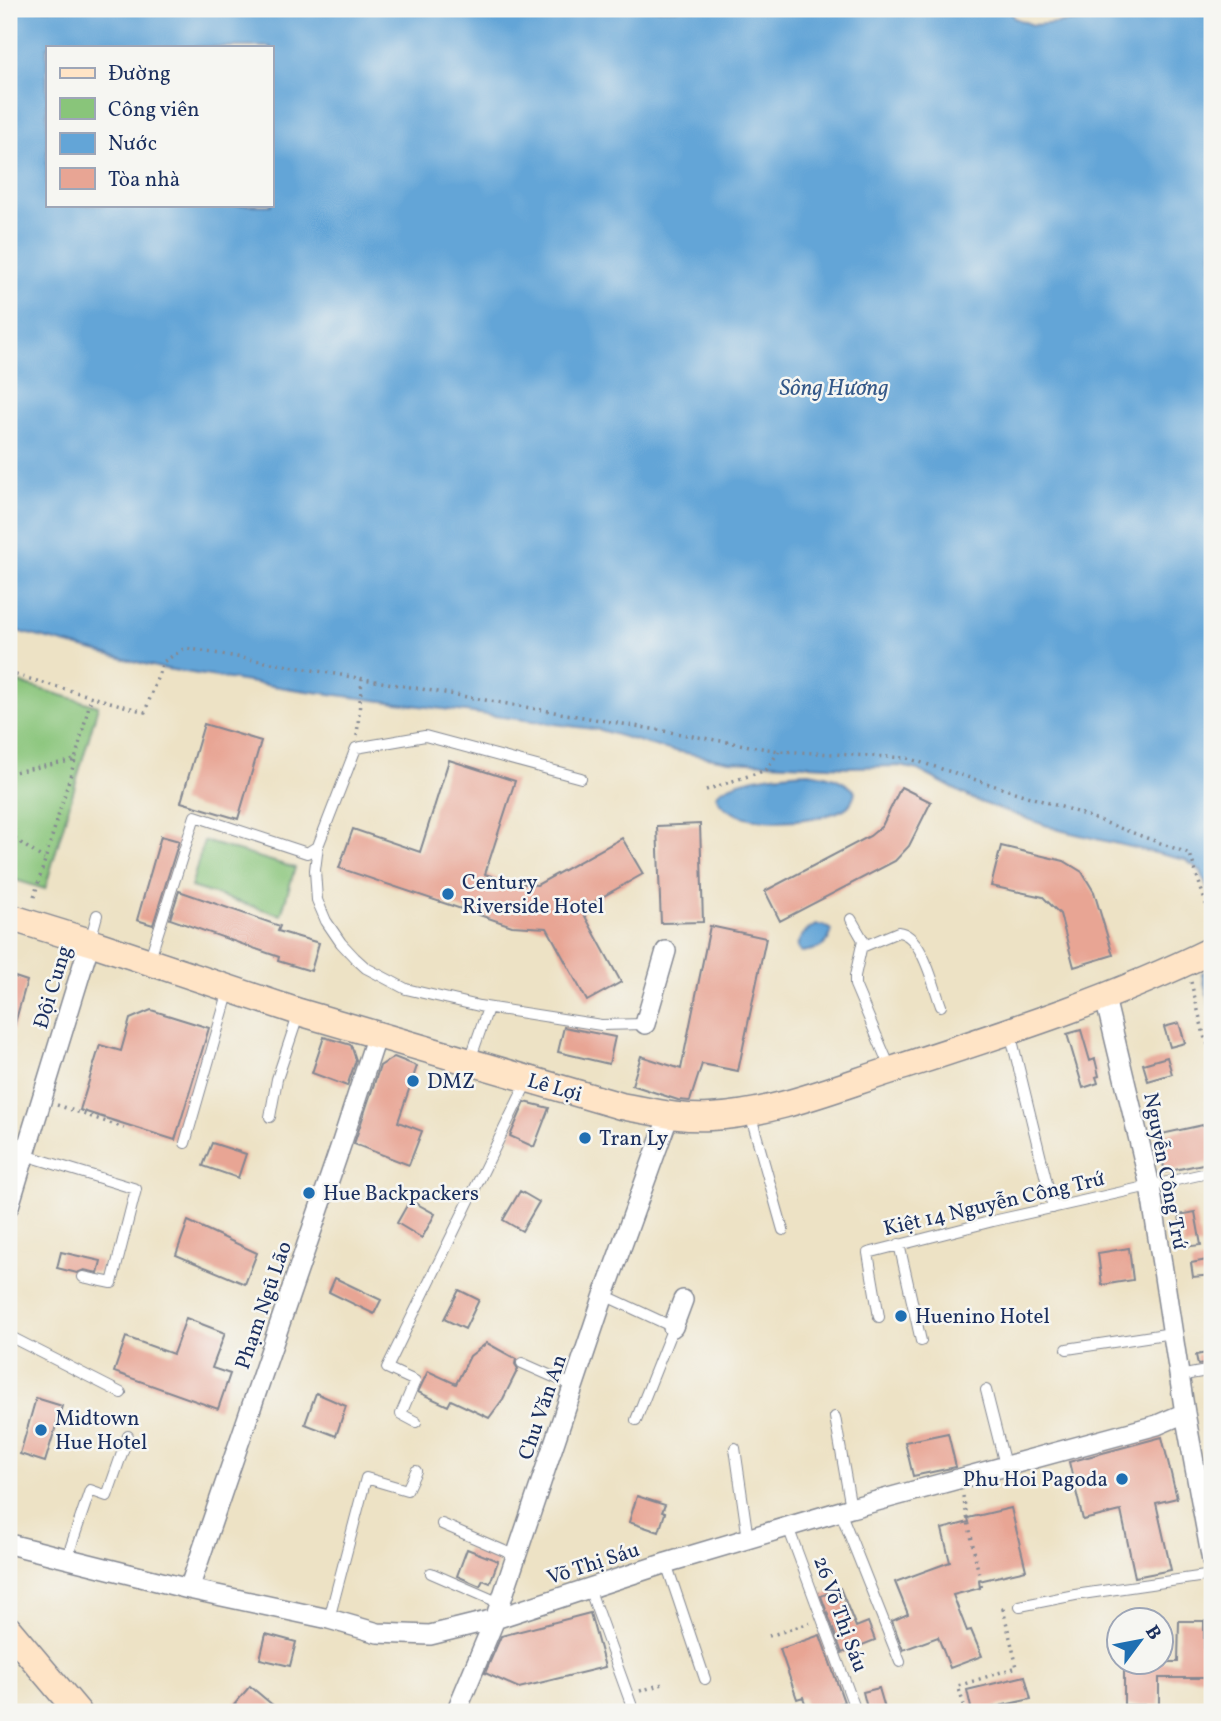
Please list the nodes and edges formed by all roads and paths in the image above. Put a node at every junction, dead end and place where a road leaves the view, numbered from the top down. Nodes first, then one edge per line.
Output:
1 (9, 673) edge
2 (362, 679) junction
3 (91, 698) junction
4 (356, 748) junction
5 (779, 751) junction
6 (75, 760) junction
7 (9, 773) edge
8 (581, 778) dead end
9 (706, 790) dead end
10 (9, 835) edge
11 (318, 846) junction
12 (44, 859) junction
13 (34, 897) dead end
14 (97, 915) dead end
15 (9, 917) edge
16 (851, 919) dead end
17 (1212, 923) edge
18 (90, 942) junction
19 (862, 947) junction
20 (1212, 950) edge
21 (666, 951) dead end
22 (149, 961) junction
23 (1186, 963) junction
24 (229, 989) junction
25 (1105, 998) junction
26 (941, 1006) dead end
27 (488, 1008) junction
28 (299, 1012) junction
29 (645, 1024) joint
30 (1010, 1032) junction
31 (377, 1035) junction
32 (1212, 1052) edge
33 (469, 1061) junction
34 (891, 1070) junction
35 (528, 1079) junction
36 (42, 1099) junction
37 (750, 1112) junction
38 (669, 1115) junction
39 (270, 1117) dead end
40 (124, 1128) dead end
41 (185, 1143) dead end
42 (24, 1155) junction
43 (1212, 1172) edge
44 (1150, 1186) junction
45 (9, 1206) edge
46 (1053, 1208) junction
47 (783, 1230) dead end
48 (899, 1244) junction
49 (83, 1277) dead end
50 (604, 1295) junction
51 (683, 1300) dead end
52 (879, 1317) dead end
53 (673, 1327) junction
54 (1172, 1333) junction
55 (9, 1336) edge
56 (921, 1341) dead end
57 (1067, 1349) dead end
58 (522, 1363) dead end
59 (1212, 1370) edge
60 (1179, 1376) junction
61 (574, 1386) junction
62 (986, 1390) dead end
63 (121, 1393) dead end
64 (1185, 1413) junction
65 (835, 1418) dead end
66 (636, 1420) dead end
67 (415, 1422) dead end
68 (128, 1436) dead end
69 (736, 1448) dead end
70 (1005, 1465) junction
71 (416, 1471) dead end
72 (959, 1478) junction
73 (1206, 1489) edge
74 (846, 1510) junction
75 (442, 1524) dead end
76 (788, 1527) junction
77 (748, 1539) junction
78 (9, 1544) edge
79 (1211, 1548) edge
80 (516, 1556) junction
81 (68, 1558) junction
82 (666, 1563) junction
83 (431, 1573) dead end
84 (1212, 1575) edge
85 (589, 1588) junction
86 (189, 1589) junction
87 (982, 1590) dead end
88 (1020, 1606) joint
89 (497, 1611) junction
90 (329, 1619) junction
91 (822, 1619) junction
92 (9, 1630) edge
93 (769, 1636) dead end
94 (900, 1662) dead end
95 (705, 1679) dead end
96 (666, 1683) dead end
97 (628, 1695) junction
98 (78, 1712) edge
99 (456, 1712) edge
100 (634, 1712) edge
101 (852, 1712) edge
102 (966, 1712) edge

1 - 3 path
2 - 3 path
2 - 4 path
2 - 5 path
3 - 6 path
4 - 8 lane
4 - 11 lane
5 - 9 path
5 - 17 path
6 - 7 path
6 - 12 path
10 - 12 path
11 - 22 lane
11 - 27 lane
12 - 13 path
14 - 18 lane
15 - 18 main road, Lê Lợi
16 - 19 lane
18 - 22 main road, Lê Lợi
18 - 36 street, Đội Cung
19 - 26 lane
19 - 34 lane
20 - 23 main road, Lê Lợi
21 - 29 street
22 - 24 main road, Lê Lợi
23 - 25 main road, Lê Lợi
23 - 32 path
24 - 28 main road, Lê Lợi
24 - 41 lane
25 - 30 main road, Lê Lợi
25 - 44 street, Nguyễn Công Trứ
27 - 29 lane
27 - 33 lane
28 - 31 main road, Lê Lợi
28 - 39 lane
30 - 34 main road, Lê Lợi
30 - 46 lane
31 - 33 main road, Lê Lợi
31 - 86 street, Phạm Ngũ Lão
33 - 35 main road, Lê Lợi
34 - 37 main road, Lê Lợi
35 - 38 main road, Lê Lợi
35 - 67 lane
36 - 40 path
36 - 42 street, Đội Cung
37 - 38 main road, Lê Lợi
37 - 47 lane
38 - 50 street, Chu Văn An
42 - 45 street, Đội Cung
42 - 49 lane
43 - 44 lane, Kiệt 14 Nguyễn Công Trứ
44 - 46 lane, Kiệt 14 Nguyễn Công Trứ
44 - 54 street, Nguyễn Công Trứ
46 - 48 lane, Kiệt 14 Nguyễn Công Trứ
48 - 52 lane, Kiệt 14 Nguyễn Công Trứ
48 - 56 lane
50 - 53 lane
50 - 61 street, Chu Văn An
51 - 53 street
53 - 66 lane
54 - 57 lane
54 - 60 street, Nguyễn Công Trứ
55 - 63 lane
58 - 61 lane
59 - 60 lane
60 - 64 street, Nguyễn Công Trứ
61 - 80 street, Chu Văn An
62 - 70 lane
64 - 70 street, Võ Thị Sáu
64 - 73 street, Nguyễn Công Trứ
65 - 74 lane
68 - 81 lane
69 - 77 lane
70 - 72 street, Võ Thị Sáu
71 - 90 lane
72 - 74 street, Võ Thị Sáu
72 - 87 path
73 - 79 street, Nguyễn Công Trứ
74 - 76 street, Võ Thị Sáu
74 - 94 lane
75 - 80 lane
76 - 77 street, Võ Thị Sáu
76 - 91 lane, 26 Võ Thị Sáu
77 - 82 street, Võ Thị Sáu
78 - 81 street, Võ Thị Sáu
80 - 89 street, Chu Văn An
81 - 86 street, Võ Thị Sáu
82 - 85 street, Võ Thị Sáu
82 - 95 lane
83 - 89 lane
84 - 88 lane
85 - 89 street, Võ Thị Sáu
85 - 97 lane
86 - 90 street, Võ Thị Sáu
88 - 102 path
89 - 90 street, Võ Thị Sáu
89 - 99 street, Chu Văn An
91 - 93 path
91 - 101 lane, 26 Võ Thị Sáu
92 - 98 main road
96 - 97 path
97 - 100 lane

